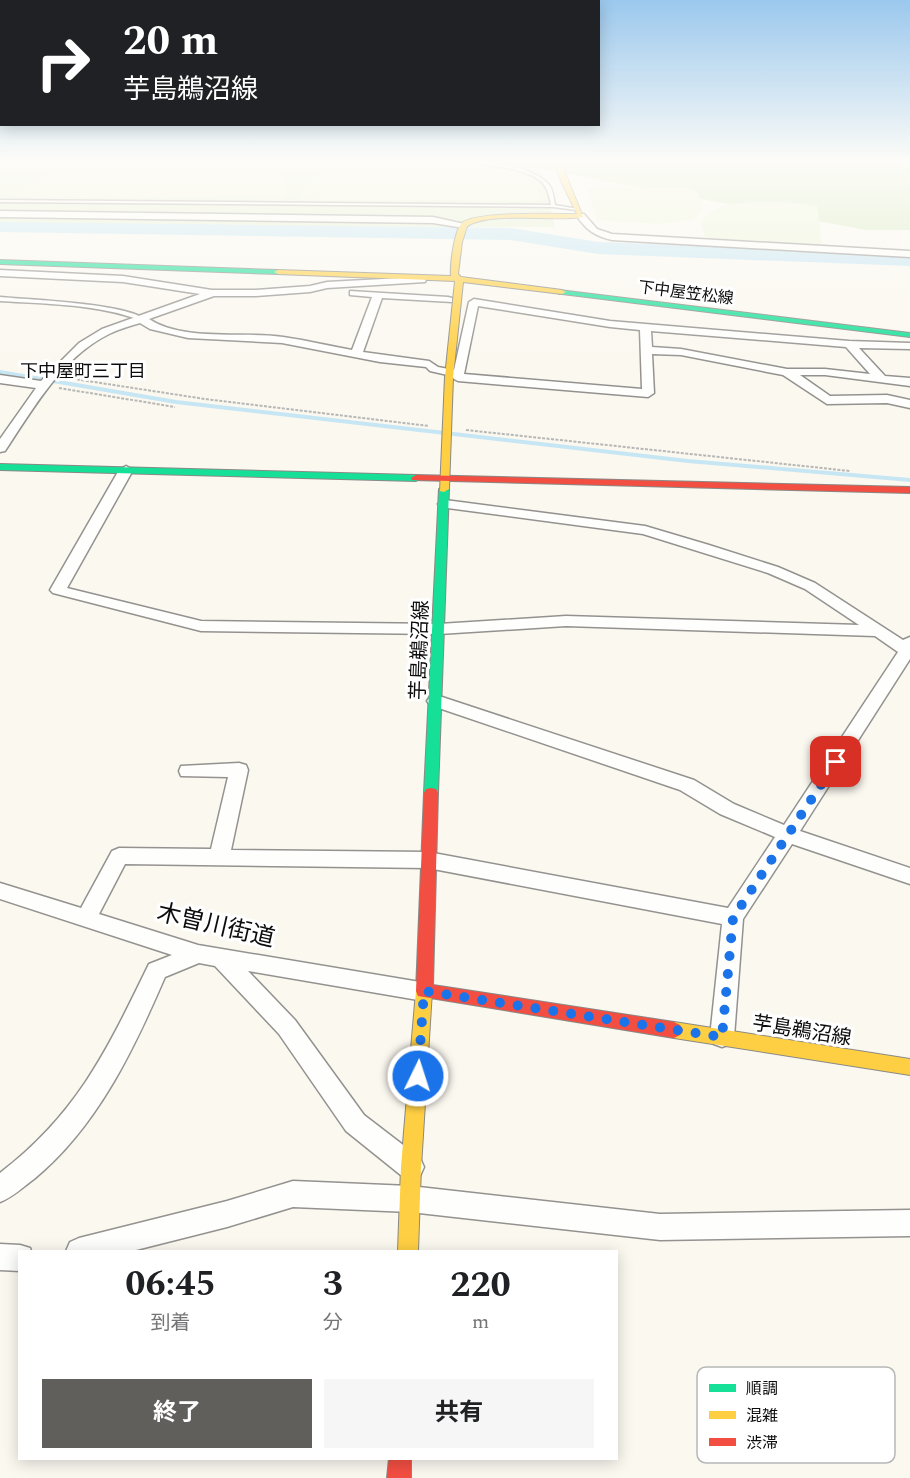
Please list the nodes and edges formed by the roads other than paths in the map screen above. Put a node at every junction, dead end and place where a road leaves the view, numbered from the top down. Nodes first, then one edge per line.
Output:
1 (463, 229) edge
2 (590, 229) edge
3 (910, 254) edge
4 (0, 262) edge
5 (0, 273) edge
6 (443, 277) junction
7 (459, 279) junction
8 (310, 289) junction
9 (212, 293) junction
10 (378, 295) junction
11 (0, 299) edge
12 (448, 300) dead end
13 (142, 319) junction
14 (645, 327) junction
15 (910, 335) edge
16 (849, 344) junction
17 (910, 346) edge
18 (646, 350) junction
19 (356, 355) junction
20 (787, 372) junction
21 (452, 376) junction
22 (0, 379) edge
23 (882, 379) junction
24 (49, 381) junction
25 (906, 381) edge
26 (910, 396) edge
27 (910, 404) edge
28 (0, 448) edge
29 (0, 467) edge
30 (126, 470) junction
31 (446, 478) junction
32 (910, 490) edge
33 (445, 504) junction
34 (439, 629) junction
35 (877, 631) junction
36 (909, 648) edge
37 (436, 701) junction
38 (188, 771) dead end
39 (789, 835) junction
40 (219, 858) junction
41 (428, 860) junction
42 (910, 876) edge
43 (0, 891) edge
44 (86, 918) junction
45 (733, 918) junction
46 (209, 956) junction
47 (424, 991) junction
48 (722, 1037) junction
49 (910, 1067) edge
50 (411, 1167) junction
51 (0, 1189) edge
52 (410, 1199) junction
53 (910, 1223) edge
54 (83, 1250) edge
55 (408, 1250) edge
56 (0, 1257) edge
57 (18, 1258) edge
58 (400, 1460) edge
59 (399, 1478) edge

1 - 7 main road, 芋島鵜沼線
2 - 3 street
4 - 6 main road
5 - 9 street
6 - 7 main road
6 - 8 street
7 - 15 main road, 下中屋笠松線
7 - 21 main road, 芋島鵜沼線
8 - 9 street
8 - 10 street
9 - 13 street
10 - 12 street
10 - 19 street
11 - 13 lane
13 - 19 street
13 - 24 street
14 - 16 street
14 - 18 street
14 - 21 street
16 - 17 street
16 - 23 street
18 - 20 street
18 - 21 street
19 - 21 street
20 - 23 street
20 - 27 street
21 - 31 main road, 芋島鵜沼線
22 - 24 street
23 - 25 street
24 - 28 street
25 - 26 street
29 - 30 main road
30 - 31 main road
30 - 34 street
31 - 32 main road
31 - 33 main road, 芋島鵜沼線
33 - 34 main road, 芋島鵜沼線
33 - 35 street
34 - 35 street
34 - 37 main road, 芋島鵜沼線
35 - 36 street
36 - 39 street
37 - 39 street
37 - 41 main road, 芋島鵜沼線
38 - 40 street
39 - 42 street
39 - 45 street
40 - 41 street
40 - 44 street
41 - 45 street
41 - 47 main road, 芋島鵜沼線
43 - 44 street, 木曽川街道
44 - 46 street, 木曽川街道
45 - 48 street
46 - 47 street, 木曽川街道
46 - 50 street
46 - 51 street
47 - 48 main road, 芋島鵜沼線
47 - 50 main road
48 - 49 main road, 芋島鵜沼線
50 - 52 main road
52 - 53 street
52 - 54 street
52 - 55 main road
56 - 57 street
58 - 59 main road

